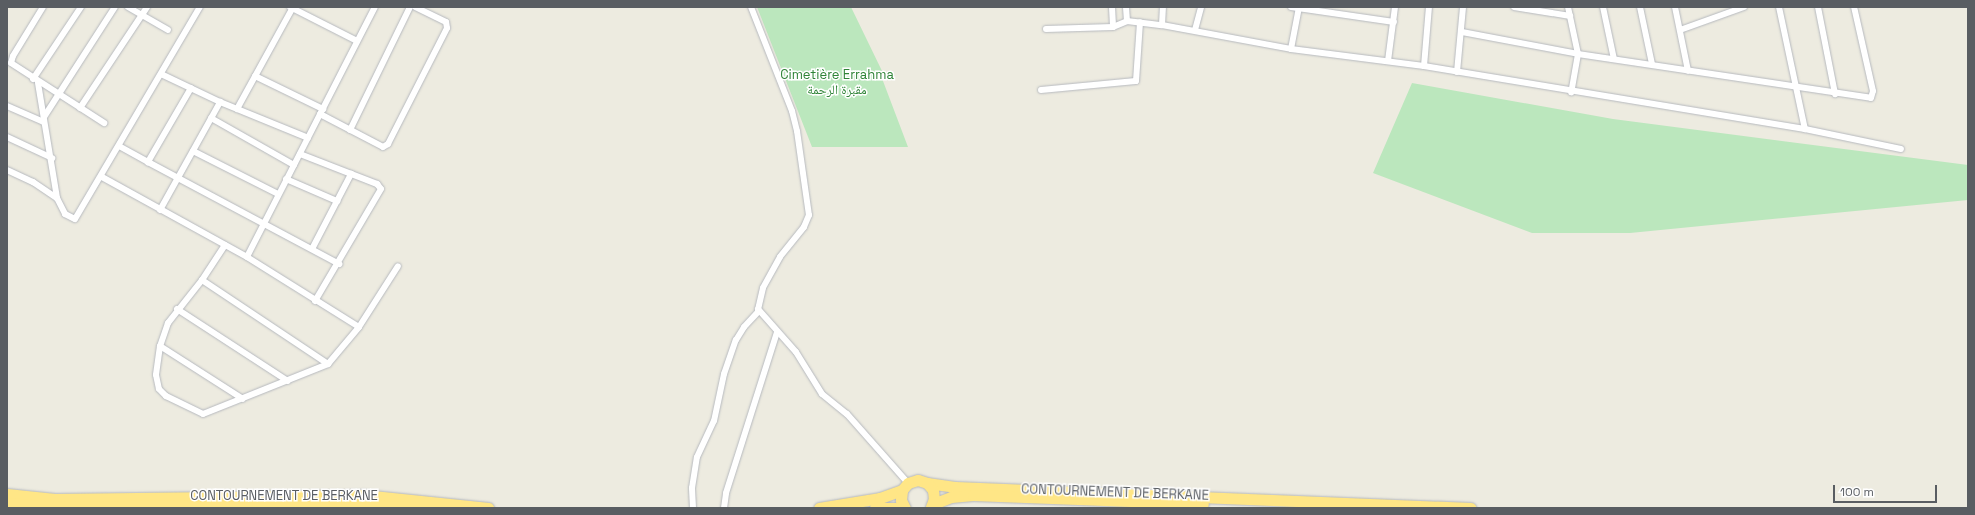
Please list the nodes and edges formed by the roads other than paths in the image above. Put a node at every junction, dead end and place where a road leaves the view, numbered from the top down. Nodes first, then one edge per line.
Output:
1 (43, 7) edge
2 (81, 7) edge
3 (115, 7) edge
4 (128, 7) edge
5 (147, 7) edge
6 (200, 7) edge
7 (292, 7) edge
8 (375, 7) edge
9 (410, 7) edge
10 (415, 7) edge
11 (751, 7) edge
12 (1112, 7) edge
13 (1126, 7) edge
14 (1201, 7) edge
15 (1291, 7) edge
16 (1395, 7) edge
17 (1429, 7) edge
18 (1463, 7) edge
19 (1514, 7) edge
20 (1568, 7) edge
21 (1603, 7) edge
22 (1640, 7) edge
23 (1675, 7) edge
24 (1744, 7) edge
25 (1779, 7) edge
26 (1818, 7) edge
27 (1854, 7) edge
28 (1163, 8) edge
29 (1299, 8) edge
30 (142, 15) junction
31 (1570, 16) junction
32 (1127, 21) junction
33 (1140, 22) junction
34 (1394, 22) junction
35 (1162, 25) junction
36 (1113, 27) junction
37 (1046, 29) dead end
38 (168, 30) dead end
39 (1195, 30) junction
40 (1680, 30) junction
41 (1462, 32) junction
42 (357, 41) junction
43 (1291, 49) junction
44 (1578, 54) junction
45 (1614, 59) junction
46 (1388, 61) junction
47 (1652, 64) junction
48 (1424, 66) junction
49 (1688, 71) junction
50 (1457, 72) junction
51 (161, 74) junction
52 (255, 76) junction
53 (35, 81) junction
54 (1796, 86) junction
55 (191, 88) junction
56 (1041, 90) dead end
57 (1571, 92) junction
58 (58, 94) junction
59 (1836, 94) junction
60 (220, 102) junction
61 (7, 106) edge
62 (80, 108) junction
63 (237, 109) junction
64 (322, 112) junction
65 (211, 118) junction
66 (44, 120) junction
67 (104, 123) dead end
68 (1804, 129) junction
69 (350, 130) junction
70 (7, 136) edge
71 (308, 138) junction
72 (119, 146) junction
73 (1901, 149) dead end
74 (193, 151) junction
75 (300, 154) junction
76 (52, 158) junction
77 (148, 162) junction
78 (294, 164) junction
79 (7, 170) edge
80 (351, 174) junction
81 (102, 177) junction
82 (178, 178) junction
83 (286, 179) junction
84 (278, 194) junction
85 (57, 198) junction
86 (337, 201) junction
87 (160, 210) junction
88 (264, 223) junction
89 (225, 245) junction
90 (312, 249) junction
91 (247, 257) junction
92 (339, 264) junction
93 (398, 266) dead end
94 (202, 280) junction
95 (315, 301) junction
96 (177, 309) junction
97 (759, 311) junction
98 (359, 327) junction
99 (777, 332) junction
100 (160, 346) junction
101 (328, 364) junction
102 (288, 381) junction
103 (243, 398) junction
104 (927, 483) junction
105 (905, 487) junction
106 (7, 494) edge
107 (7, 503) edge
108 (932, 506) edge
109 (417, 508) edge
110 (488, 508) edge
111 (693, 508) edge
112 (724, 508) edge
113 (819, 508) edge
114 (875, 508) edge
115 (904, 508) edge
116 (1298, 508) edge
117 (1471, 508) edge

1 - 53 street
2 - 53 street
3 - 58 street
4 - 30 street
5 - 30 street
6 - 51 street
7 - 42 street
7 - 52 street
8 - 42 street
9 - 69 street
10 - 69 street
11 - 97 street
12 - 36 street
13 - 32 street
14 - 39 street
15 - 29 street
16 - 34 street
17 - 48 street
18 - 41 street
19 - 31 street
20 - 31 street
21 - 45 street
22 - 47 street
23 - 40 street
24 - 40 street
25 - 54 street
26 - 59 street
27 - 59 street
28 - 35 street
29 - 34 street
29 - 43 street
30 - 38 street
30 - 62 street
31 - 44 street
32 - 33 street
32 - 36 street
33 - 35 street
33 - 56 street
34 - 46 street
35 - 39 street
36 - 37 street
39 - 43 street
40 - 49 street
41 - 44 street
41 - 50 street
42 - 64 street
43 - 46 street
44 - 45 street
44 - 57 street
45 - 47 street
46 - 48 street
47 - 49 street
48 - 50 street
49 - 54 street
50 - 57 street
51 - 55 street
51 - 72 street
52 - 63 street
52 - 64 street
53 - 58 street
53 - 66 street
54 - 59 street
54 - 68 street
55 - 60 street
55 - 77 street
57 - 68 street
58 - 62 street
58 - 66 street
60 - 63 street
60 - 65 street
61 - 66 street
62 - 67 street
63 - 71 street
64 - 69 street
64 - 71 street
65 - 74 street
65 - 78 street
66 - 76 street
68 - 73 street
70 - 76 street
71 - 75 street
72 - 77 street
72 - 81 street
74 - 82 street
74 - 84 street
75 - 78 street
75 - 80 street
76 - 85 street
77 - 82 street
78 - 83 street
79 - 85 street
80 - 86 street
80 - 92 street
81 - 85 street
81 - 87 street
82 - 87 street
82 - 88 street
83 - 84 street
83 - 86 street
84 - 88 street
86 - 90 street
87 - 89 street
88 - 90 street
88 - 91 street
89 - 91 street
89 - 94 street
90 - 92 street
91 - 95 street
92 - 95 street
93 - 98 street
94 - 96 street
94 - 101 street
95 - 98 street
96 - 100 street
96 - 102 street
97 - 99 street
97 - 111 street
98 - 101 street
99 - 105 street
99 - 112 street
100 - 103 street
100 - 103 street
101 - 102 street
102 - 103 street
104 - 105 highway, CONTOURNEMENT DE BERKANE
104 - 108 highway
104 - 117 highway, CONTOURNEMENT DE BERKANE
105 - 113 highway
105 - 115 highway
106 - 110 highway, CONTOURNEMENT DE BERKANE
107 - 109 highway
108 - 116 highway
114 - 115 highway

